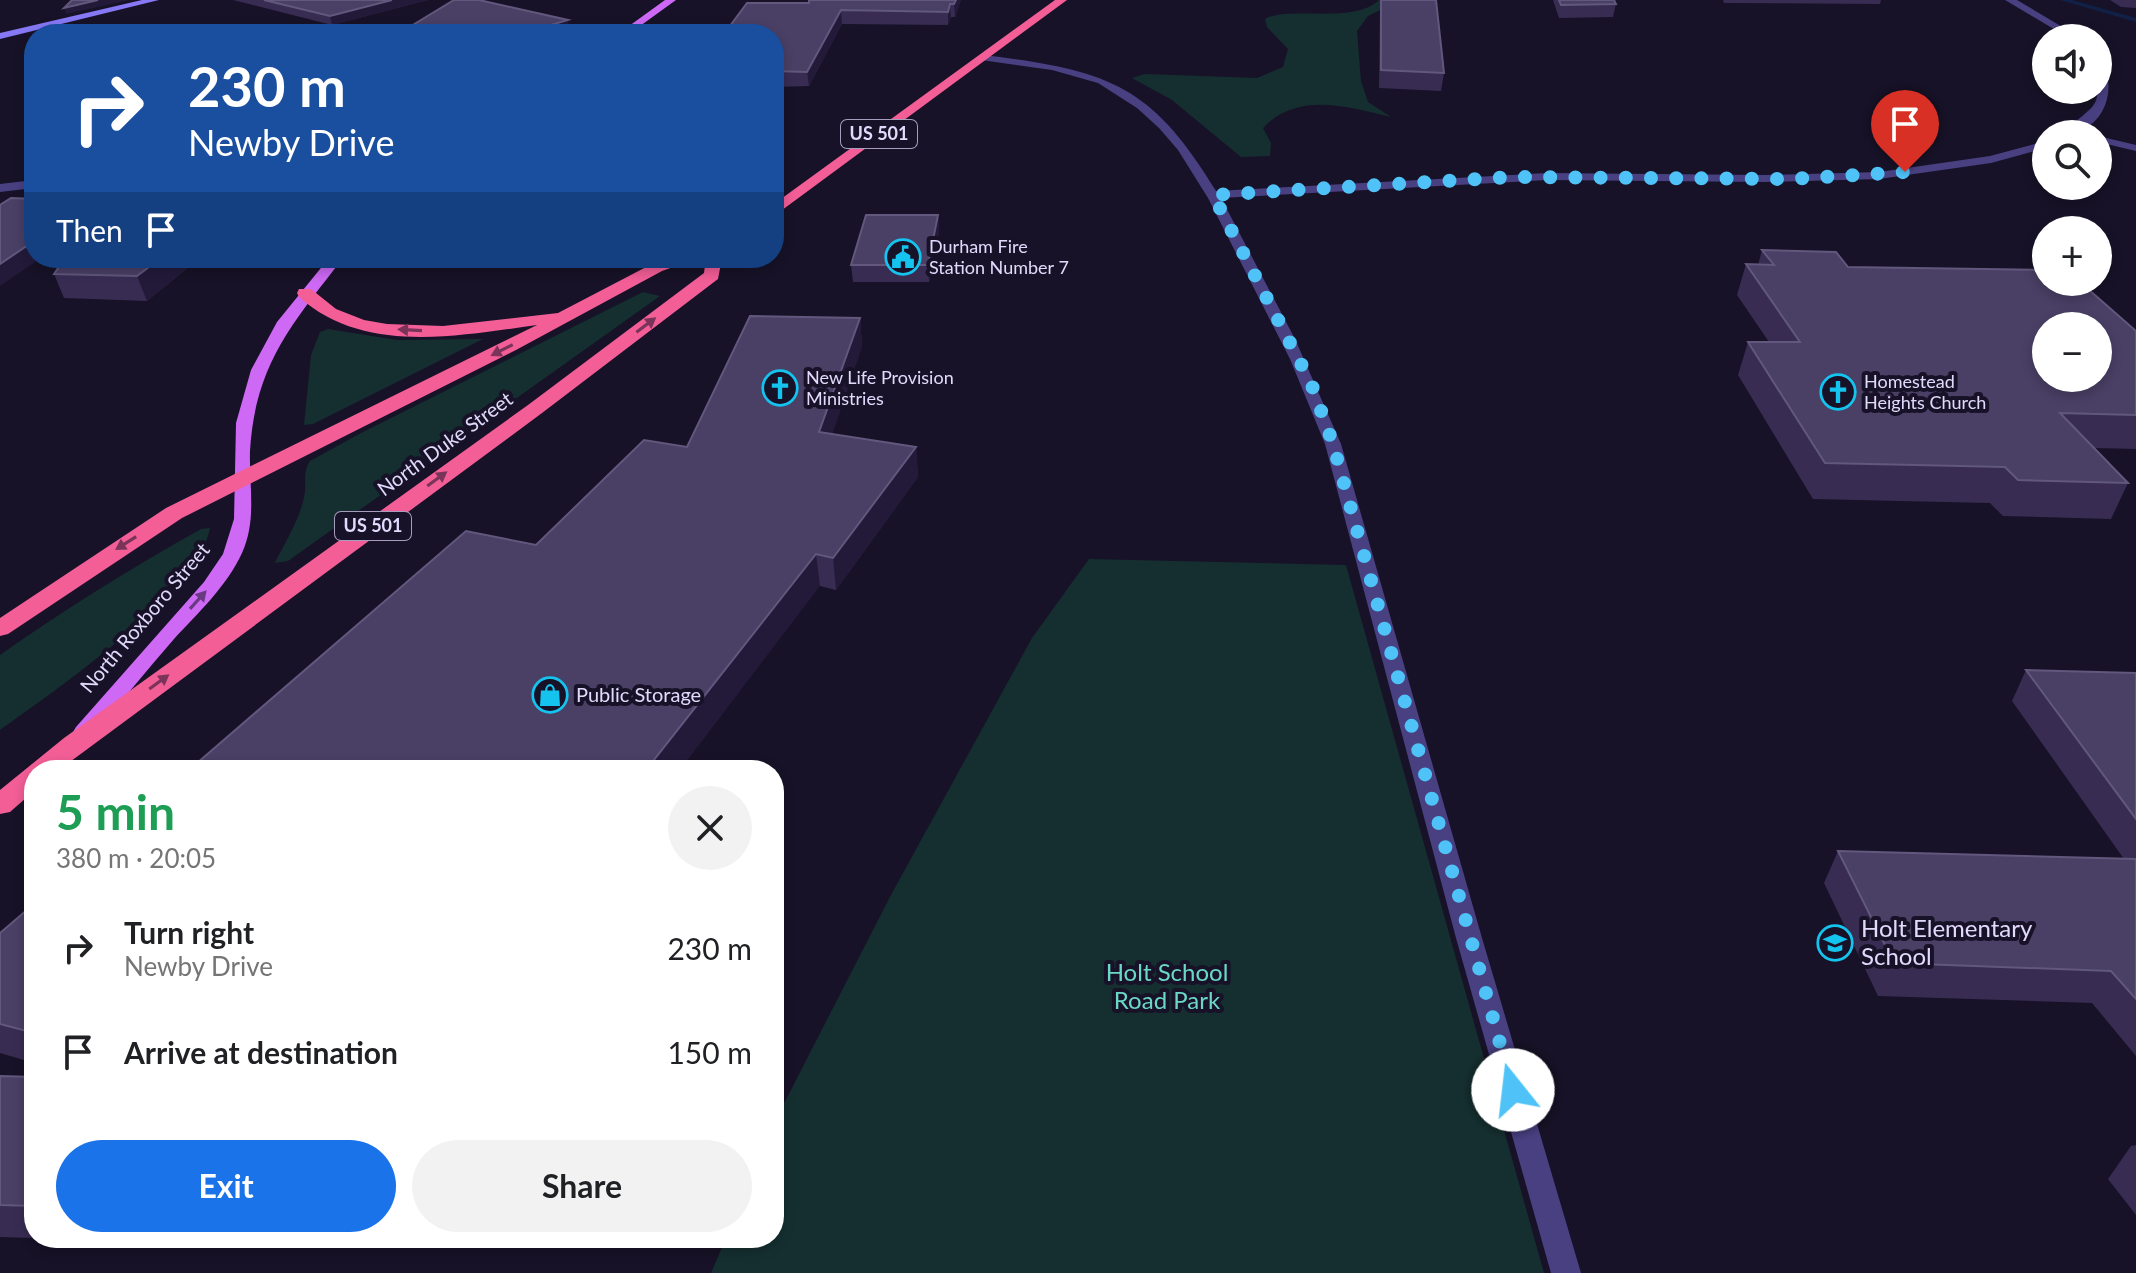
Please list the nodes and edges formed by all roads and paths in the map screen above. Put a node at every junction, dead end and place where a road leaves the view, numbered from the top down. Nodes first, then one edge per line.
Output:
1 (154, 0) edge
2 (671, 0) edge
3 (1062, 0) edge
4 (2010, 0) edge
5 (51, 24) edge
6 (637, 24) edge
7 (2052, 24) edge
8 (24, 30) edge
9 (0, 36) edge
10 (985, 58) junction
11 (2102, 104) edge
12 (2087, 120) edge
13 (2112, 142) edge
14 (2032, 148) edge
15 (2136, 148) edge
16 (24, 185) edge
17 (0, 188) edge
18 (1213, 195) junction
19 (784, 204) edge
20 (327, 268) edge
21 (656, 268) edge
22 (713, 268) edge
23 (305, 293) junction
24 (571, 314) junction
25 (243, 478) junction
26 (0, 629) edge
27 (73, 744) junction
28 (54, 760) edge
29 (24, 785) edge
30 (0, 805) edge
31 (1566, 1273) edge

1 - 5 street
2 - 6 main road
3 - 10 highway, US 501
4 - 7 street
8 - 9 street
10 - 18 street
10 - 19 highway, US 501
11 - 12 street
13 - 15 street
14 - 18 street
16 - 17 street
18 - 31 street
20 - 23 main road, North Roxboro Street
21 - 24 highway
27 -> 22 highway, North Duke Street / US 501
24 -> 23 highway
23 - 25 main road, North Roxboro Street
24 -> 25 highway
25 -> 26 highway
27 -> 25 main road, North Roxboro Street
27 - 28 highway, North Roxboro Street / US 501
29 - 30 highway

